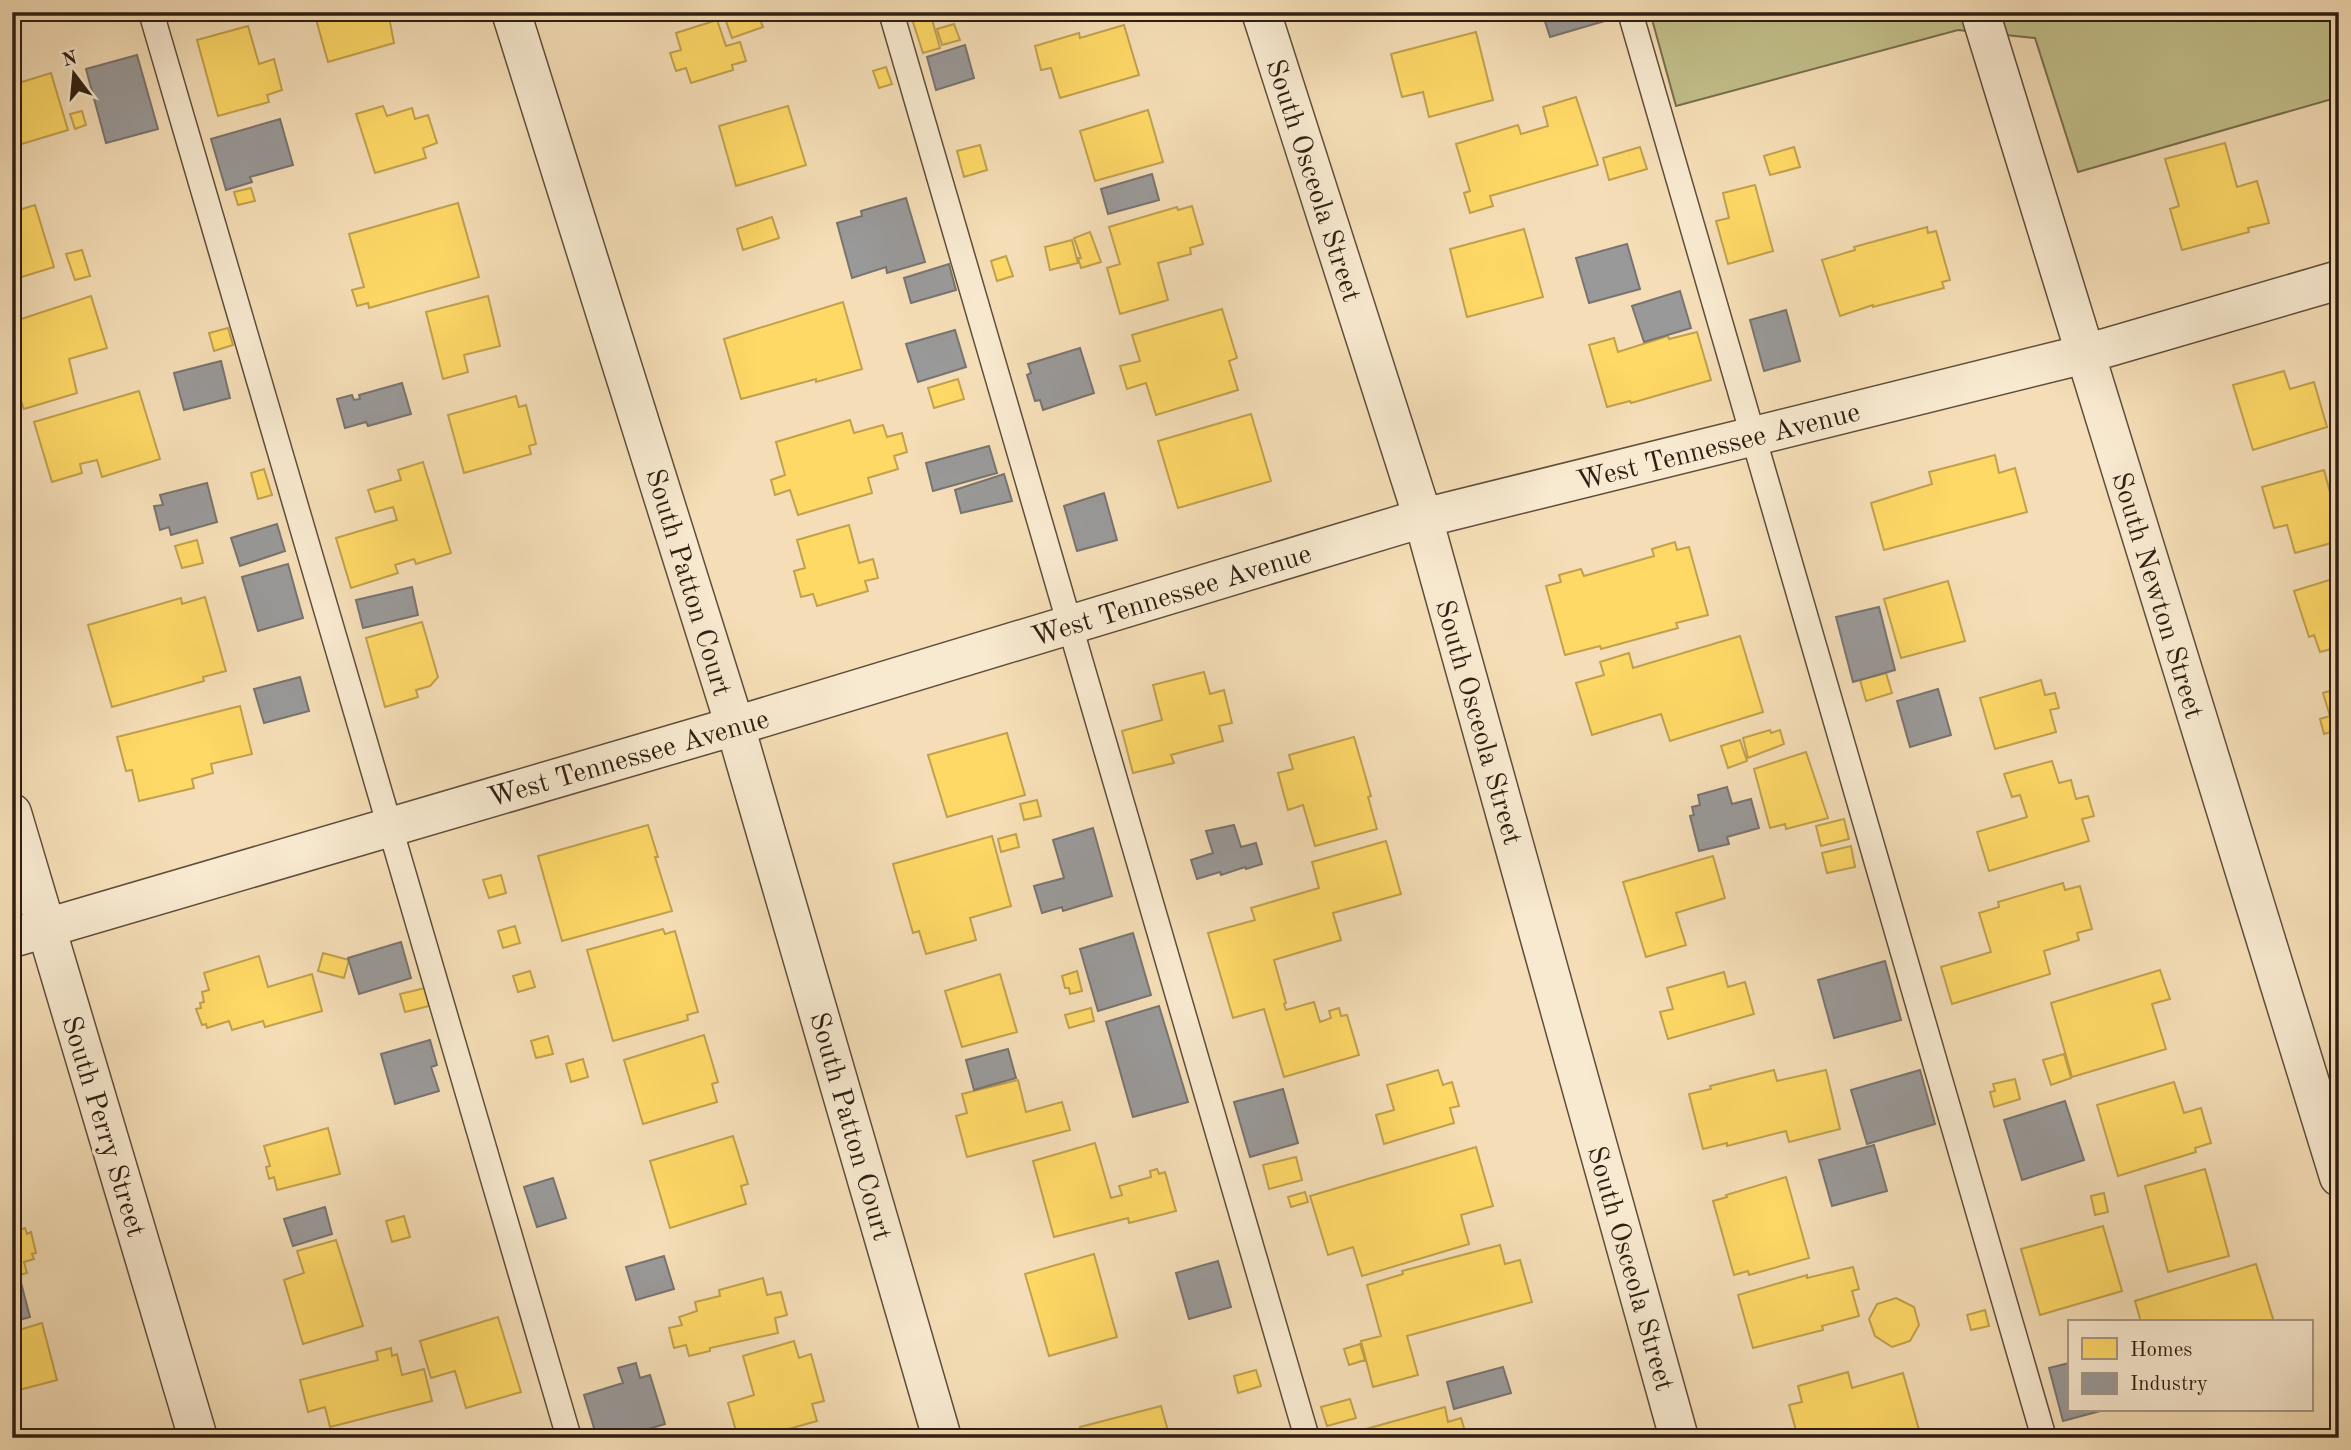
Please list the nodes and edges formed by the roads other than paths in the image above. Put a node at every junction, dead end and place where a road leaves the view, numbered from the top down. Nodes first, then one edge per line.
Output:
1 (151, 12) edge
2 (511, 12) edge
3 (891, 12) edge
4 (1261, 12) edge
5 (1630, 12) edge
6 (1980, 12) edge
7 (2339, 280) edge
8 (2085, 354) junction
9 (1753, 436) junction
10 (1423, 518) junction
11 (1070, 624) junction
12 (735, 726) junction
13 (12, 813) edge
14 (391, 827) junction
15 (29, 933) edge
16 (2339, 1177) edge
17 (198, 1438) edge
18 (569, 1438) edge
19 (942, 1438) edge
20 (1307, 1438) edge
21 (1679, 1438) edge
22 (2044, 1438) edge

1 - 14 lane
2 - 12 street, South Patton Court
3 - 11 lane
4 - 10 street, South Osceola Street
5 - 9 lane
6 - 8 street, South Newton Street
7 - 8 street, West Tennessee Avenue
8 - 9 street, West Tennessee Avenue
8 - 16 street, South Newton Street
9 - 10 street, West Tennessee Avenue
9 - 22 lane
10 - 11 street, West Tennessee Avenue
10 - 21 street, South Osceola Street
11 - 12 street, West Tennessee Avenue
11 - 20 lane
12 - 14 street, West Tennessee Avenue
12 - 19 street, South Patton Court
13 - 15 street, South Perry Street
14 - 15 street, West Tennessee Avenue
14 - 18 lane
15 - 17 street, South Perry Street

